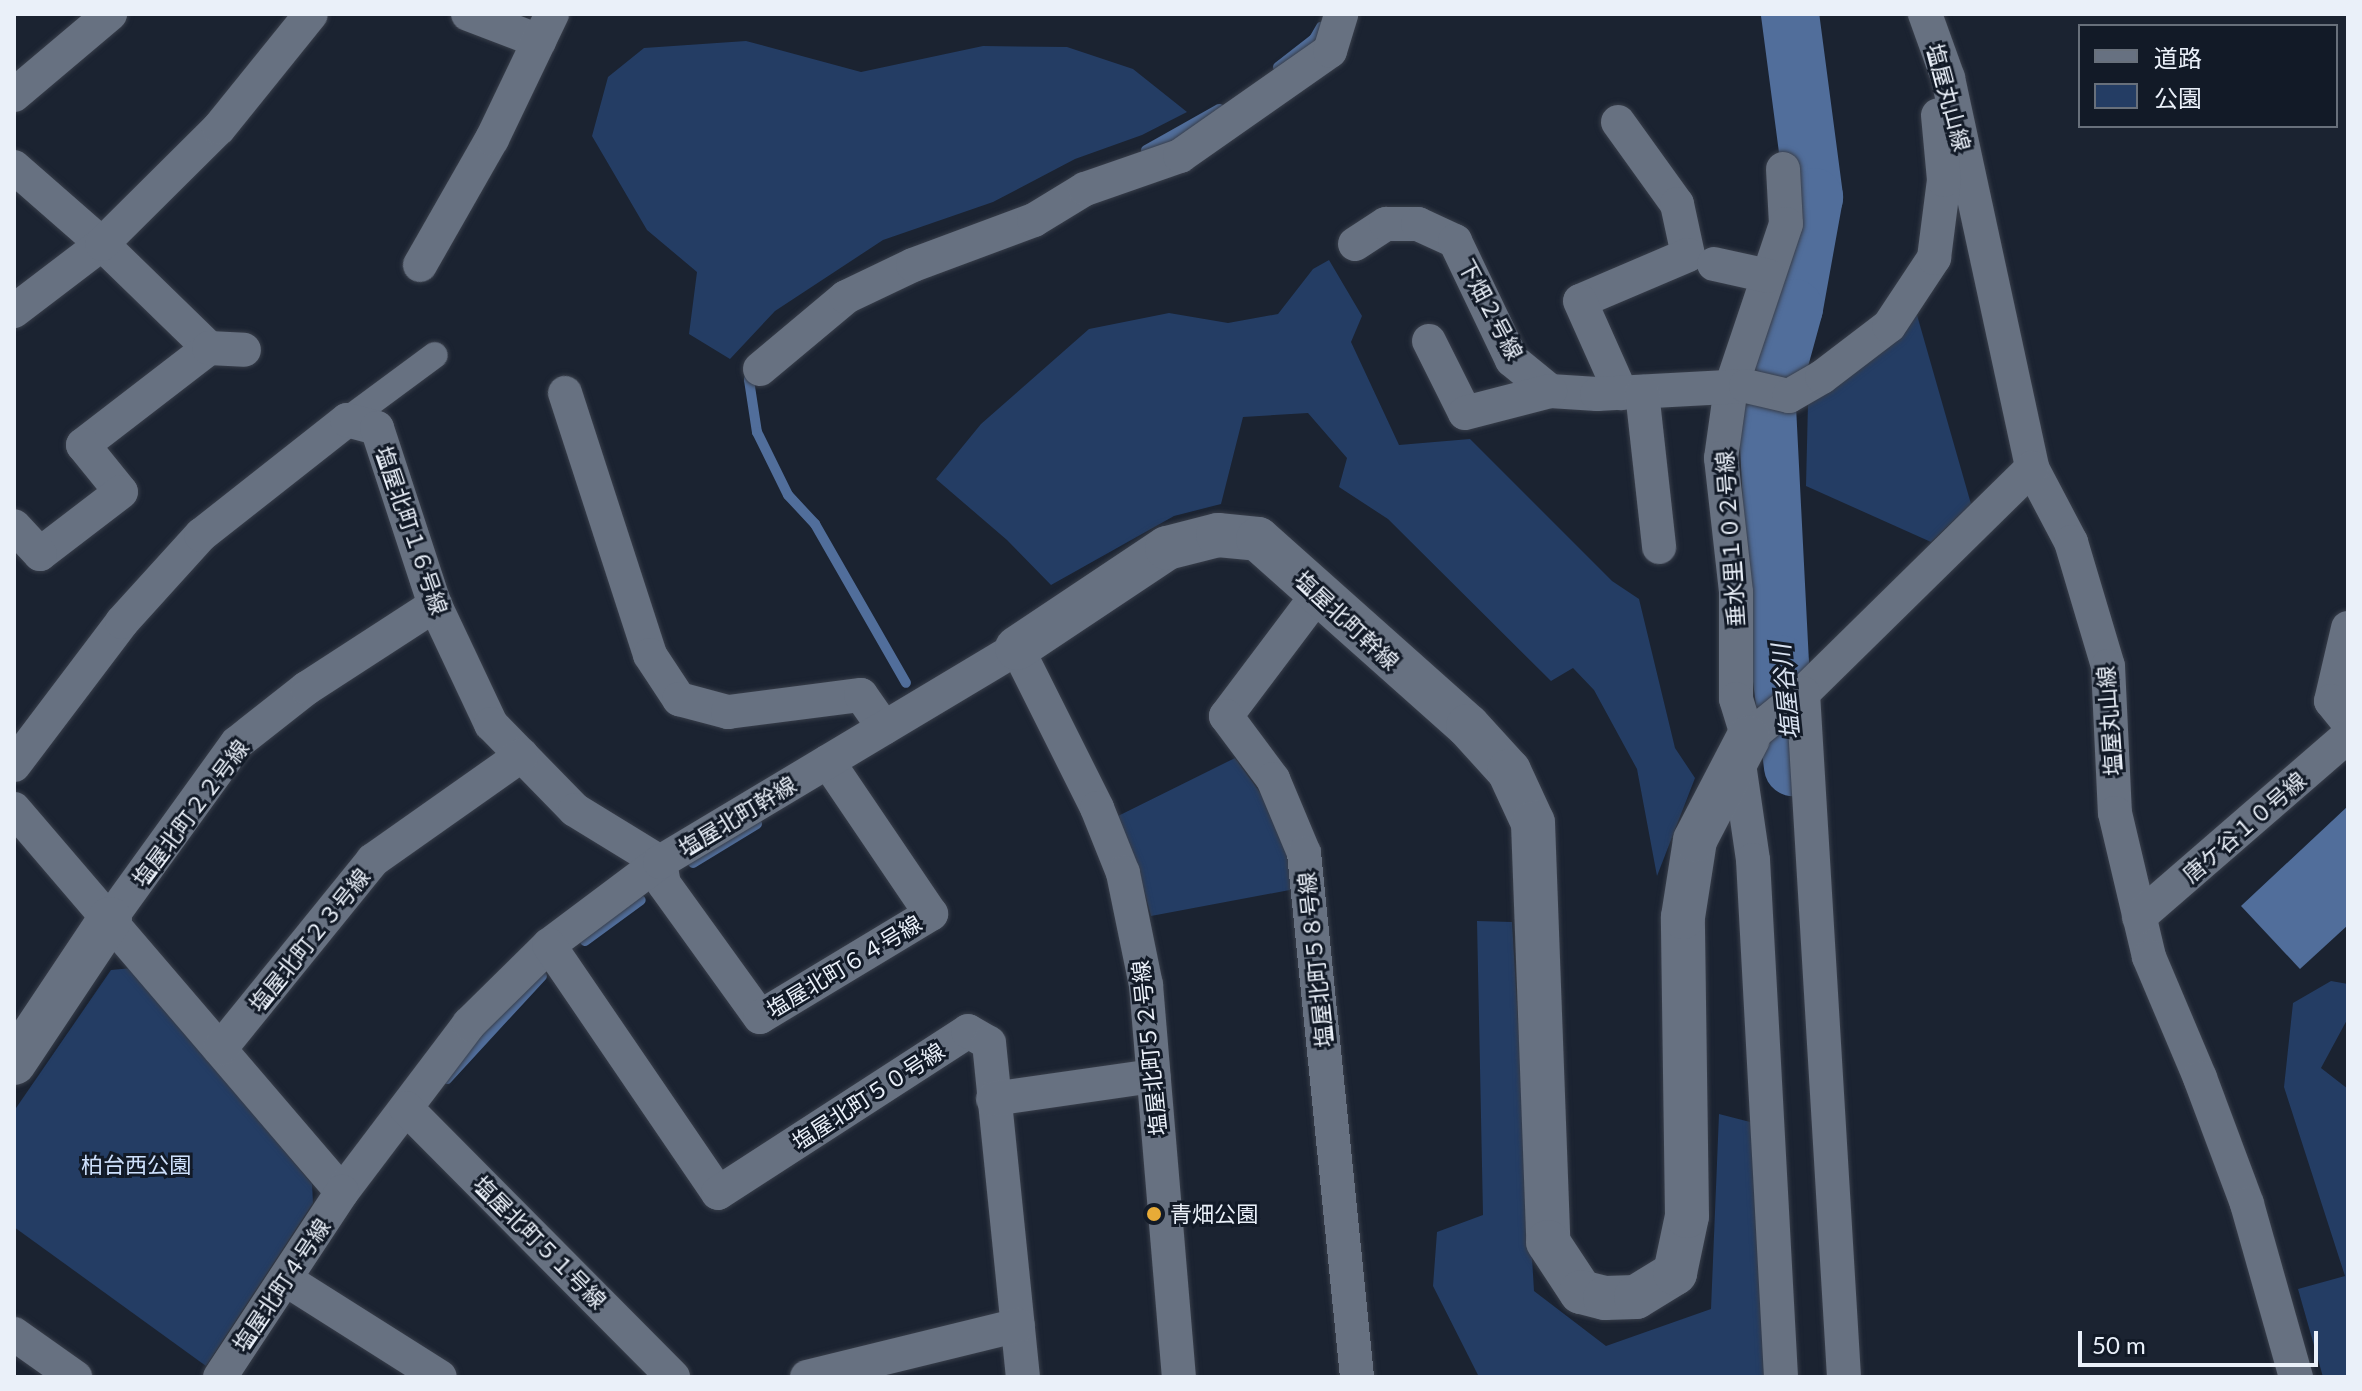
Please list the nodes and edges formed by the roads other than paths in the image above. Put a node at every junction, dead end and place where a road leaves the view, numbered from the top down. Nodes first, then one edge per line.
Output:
1 (110, 14) edge
2 (468, 14) edge
3 (1341, 14) edge
4 (1925, 14) edge
5 (300, 19) edge
6 (546, 27) edge
7 (1948, 78) junction
8 (14, 95) edge
9 (1618, 122) dead end
10 (14, 167) edge
11 (1783, 169) dead end
12 (102, 244) junction
13 (1355, 244) dead end
14 (1714, 264) dead end
15 (420, 265) dead end
16 (1768, 276) junction
17 (14, 311) edge
18 (1429, 341) dead end
19 (209, 348) junction
20 (244, 350) dead end
21 (435, 355) dead end
22 (760, 369) dead end
23 (1738, 387) junction
24 (1550, 391) junction
25 (565, 393) dead end
26 (1631, 393) junction
27 (347, 420) junction
28 (2032, 468) junction
29 (14, 526) edge
30 (1659, 547) dead end
31 (1318, 594) junction
32 (435, 605) junction
33 (2348, 628) edge
34 (1017, 648) junction
35 (1803, 693) junction
36 (2348, 722) edge
37 (884, 728) junction
38 (2348, 736) edge
39 (1743, 748) junction
40 (522, 755) junction
41 (828, 762) junction
42 (14, 765) edge
43 (14, 809) edge
44 (660, 862) junction
45 (2139, 917) junction
46 (110, 919) junction
47 (549, 945) junction
48 (220, 1049) junction
49 (14, 1063) edge
50 (1153, 1076) junction
51 (993, 1099) junction
52 (406, 1108) junction
53 (342, 1192) junction
54 (285, 1279) junction
55 (1018, 1325) junction
56 (14, 1334) edge
57 (846, 1372) edge
58 (75, 1377) edge
59 (220, 1377) edge
60 (440, 1377) edge
61 (673, 1377) edge
62 (807, 1377) edge
63 (1023, 1377) edge
64 (1179, 1377) edge
65 (1357, 1377) edge
66 (1781, 1377) edge
67 (1844, 1377) edge
68 (2296, 1377) edge

1 - 8 street
2 - 6 street
3 - 22 street
4 - 7 street, 塩屋丸山線
5 - 12 street
6 - 15 street
7 - 23 street
7 - 28 street, 塩屋丸山線
9 - 26 street
10 - 12 street
11 - 16 street, 垂水里１０２号線
12 - 17 street
12 - 19 street
13 - 24 street, 下畑２号線
14 - 16 street
16 - 23 street, 垂水里１０２号線
18 - 24 street
19 - 20 street
19 - 29 street
21 - 27 street
23 - 26 street
23 - 39 street, 垂水里１０２号線
24 - 26 street
25 - 37 street
26 - 30 street
27 - 32 street, 塩屋北町１６号線
27 - 42 street
28 - 35 street, 塩屋北町幹線
28 - 45 street, 塩屋丸山線
31 - 34 street, 塩屋北町幹線
31 - 39 street, 塩屋北町幹線
31 - 65 street, 塩屋北町５８号線
32 - 40 street, 塩屋北町１６号線
32 - 46 street, 塩屋北町２２号線
33 - 36 street
34 - 37 street, 塩屋北町幹線
34 - 50 street, 塩屋北町５２号線
35 - 39 street, 塩屋北町幹線
35 - 67 street
37 - 41 street, 塩屋北町幹線
38 - 45 street, 唐ケ谷１０号線
39 - 66 street, 垂水里１０２号線
40 - 44 street, 塩屋北町１６号線
40 - 48 street, 塩屋北町２３号線
41 - 44 street, 塩屋北町幹線
41 - 44 street, 塩屋北町６４号線
43 - 46 street
44 - 47 street, 塩屋北町幹線
45 - 68 street, 塩屋丸山線
46 - 48 street
46 - 49 street
47 - 51 street, 塩屋北町５０号線
47 - 52 street, 塩屋北町幹線
48 - 53 street
50 - 51 street
50 - 64 street, 塩屋北町５２号線
51 - 55 street, 塩屋北町５０号線
52 - 53 street, 塩屋北町幹線
52 - 61 street, 塩屋北町５１号線
53 - 54 street, 塩屋北町４号線
54 - 59 street, 塩屋北町４号線
54 - 60 street
55 - 57 street
55 - 63 street, 塩屋北町５０号線
56 - 58 street
57 - 62 street

